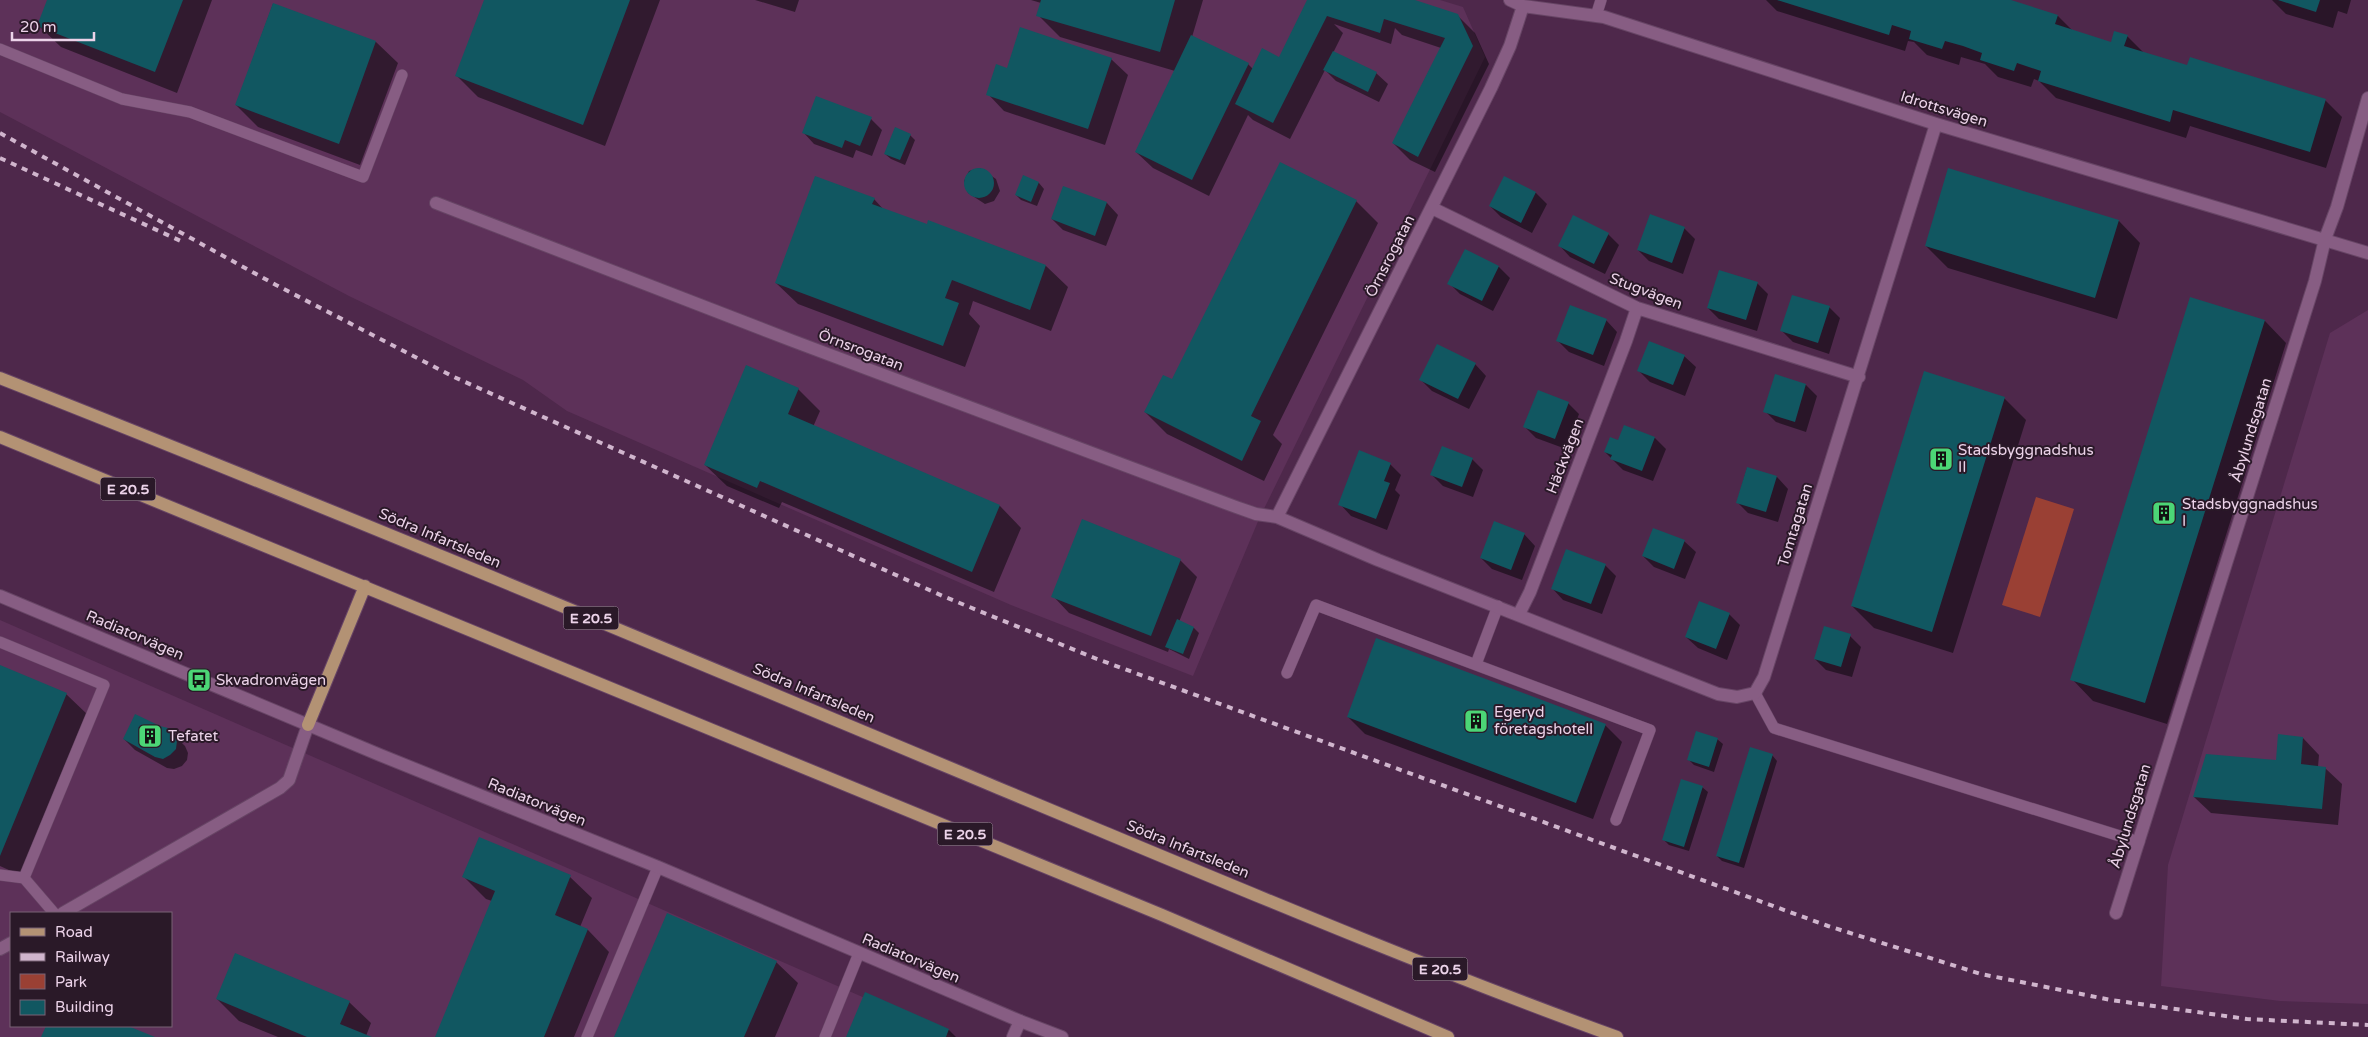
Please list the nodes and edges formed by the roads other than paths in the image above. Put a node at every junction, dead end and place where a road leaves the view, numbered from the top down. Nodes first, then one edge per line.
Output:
1 (1510, 0) edge
2 (1601, 0) edge
3 (1523, 6) junction
4 (1596, 16) junction
5 (0, 49) edge
6 (402, 75) dead end
7 (2368, 98) edge
8 (1936, 124) junction
9 (436, 203) dead end
10 (1432, 208) junction
11 (2325, 239) junction
12 (2368, 253) edge
13 (1637, 308) junction
14 (1859, 377) junction
15 (0, 378) edge
16 (0, 437) edge
17 (1277, 517) junction
18 (365, 586) junction
19 (0, 596) edge
20 (1498, 606) junction
21 (1519, 614) junction
22 (0, 642) edge
23 (1476, 664) junction
24 (1287, 673) dead end
25 (1755, 692) junction
26 (308, 725) junction
27 (1616, 820) dead end
28 (2138, 842) junction
29 (658, 868) junction
30 (0, 875) edge
31 (24, 878) junction
32 (53, 912) edge
33 (66, 912) edge
34 (2116, 913) dead end
35 (859, 953) junction
36 (1020, 1021) junction
37 (587, 1037) edge
38 (825, 1037) edge
39 (1013, 1037) edge
40 (1062, 1037) edge
41 (1448, 1037) edge
42 (1617, 1037) edge

1 - 3 street, Idrottsvägen
2 - 4 lane
3 - 4 street, Idrottsvägen
3 - 10 street, Örnsrogatan
4 - 8 street, Idrottsvägen
5 - 6 lane
7 - 11 street, Åbylundsgatan
8 - 11 street, Idrottsvägen
8 - 14 street, Tomtagatan
9 - 17 street, Örnsrogatan
10 - 13 street, Stugvägen
10 - 17 street, Örnsrogatan
11 - 12 street, Idrottsvägen
11 - 28 street, Åbylundsgatan
13 - 14 street, Stugvägen
13 - 21 street, Häckvägen
14 - 25 street, Tomtagatan
15 - 42 main road, Södra Infartsleden / E 20.5
16 - 18 main road, E 20.5
17 - 20 street, Örnsrogatan
18 - 26 main road
18 - 41 main road, E 20.5
19 - 26 street, Radiatorvägen
20 - 21 street, Örnsrogatan
20 - 23 lane
21 - 25 street
22 - 31 lane
23 - 24 lane
23 - 27 lane
25 - 28 lane
26 - 29 street, Radiatorvägen
26 - 33 street
28 - 34 street, Åbylundsgatan
29 - 35 street, Radiatorvägen
29 - 37 lane
30 - 31 lane
31 - 32 lane
35 - 36 street, Radiatorvägen
35 - 38 lane
36 - 39 street
36 - 40 street, Radiatorvägen

